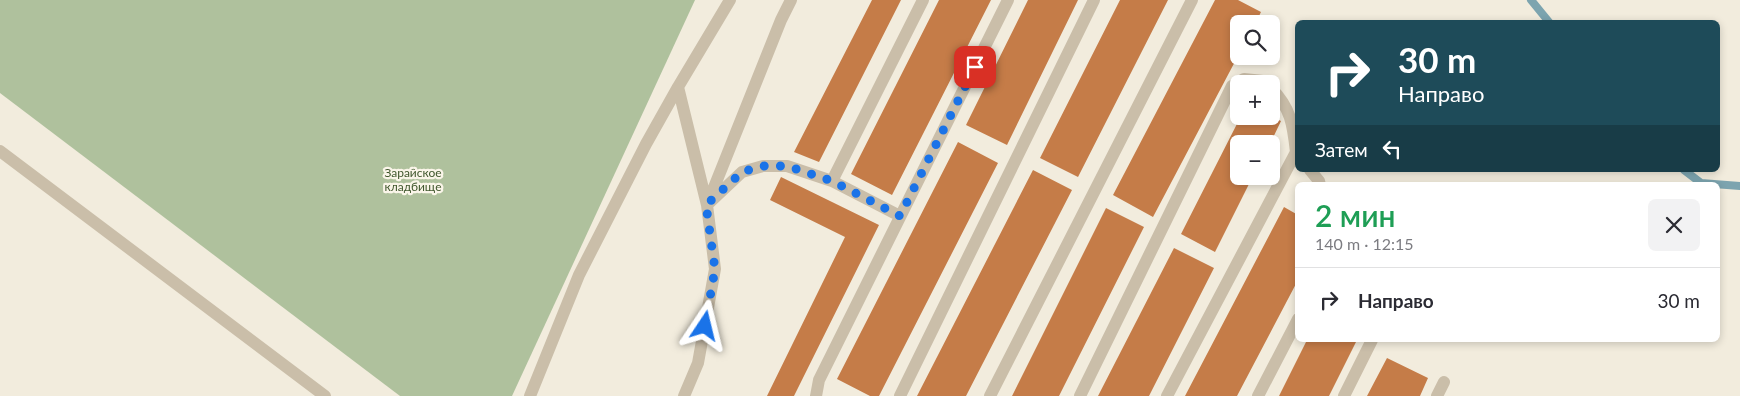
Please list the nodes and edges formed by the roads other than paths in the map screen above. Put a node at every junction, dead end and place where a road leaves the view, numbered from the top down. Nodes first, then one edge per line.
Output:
1 (730, 0) edge
2 (790, 0) edge
3 (923, 0) edge
4 (1008, 0) edge
5 (1094, 0) edge
6 (1192, 0) edge
7 (678, 87) junction
8 (1230, 90) edge
9 (1280, 97) edge
10 (1295, 139) edge
11 (0, 151) edge
12 (1295, 157) edge
13 (1312, 172) edge
14 (832, 181) junction
15 (1319, 182) edge
16 (706, 205) junction
17 (900, 216) junction
18 (1295, 325) edge
19 (1371, 342) edge
20 (1444, 382) dead end
21 (324, 396) edge
22 (530, 396) edge
23 (684, 396) edge
24 (816, 396) edge
25 (900, 396) edge
26 (990, 396) edge
27 (1080, 396) edge
28 (1167, 396) edge
29 (1258, 396) edge
30 (1344, 396) edge
31 (1437, 396) edge

1 - 7 street
2 - 16 street
3 - 14 street
4 - 17 street
5 - 25 street
6 - 26 street
7 - 16 street
7 - 22 street
8 - 27 street
9 - 10 street
11 - 21 street
12 - 28 street
13 - 15 street
14 - 16 street
14 - 17 street
16 - 23 street
17 - 24 street
18 - 29 street
19 - 30 street
20 - 31 street

